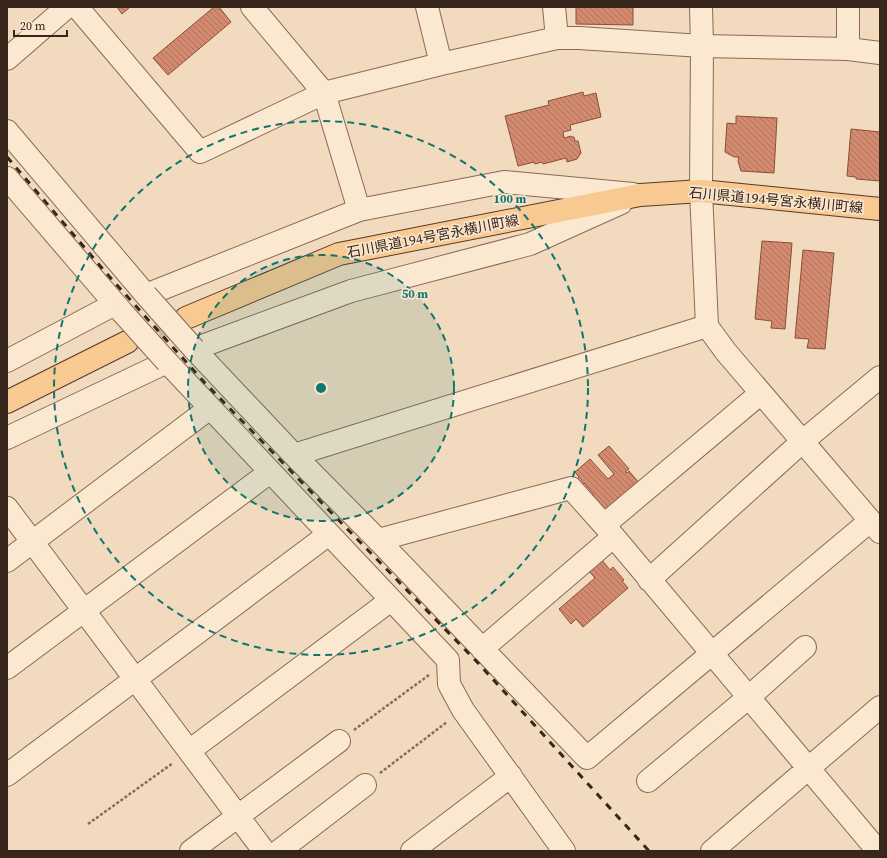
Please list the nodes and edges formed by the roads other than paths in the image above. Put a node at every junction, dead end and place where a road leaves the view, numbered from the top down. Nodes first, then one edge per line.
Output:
1 (67, 7) edge
2 (77, 7) edge
3 (252, 7) edge
4 (428, 7) edge
5 (554, 7) edge
6 (701, 7) edge
7 (848, 7) edge
8 (557, 38) junction
9 (702, 46) junction
10 (848, 49) junction
11 (880, 53) edge
12 (7, 59) edge
13 (441, 64) junction
14 (324, 93) junction
15 (7, 131) edge
16 (7, 178) edge
17 (701, 191) junction
18 (640, 195) junction
19 (880, 209) edge
20 (359, 210) junction
21 (146, 295) junction
22 (118, 308) junction
23 (186, 318) tunnel mouth
24 (707, 326) junction
25 (128, 342) tunnel mouth
26 (194, 349) junction
27 (7, 361) edge
28 (167, 362) junction
29 (880, 377) edge
30 (761, 393) junction
31 (7, 402) edge
32 (210, 408) junction
33 (7, 438) edge
34 (803, 441) junction
35 (294, 454) junction
36 (270, 472) junction
37 (7, 508) edge
38 (875, 527) edge
39 (608, 531) junction
40 (329, 534) junction
41 (378, 540) junction
42 (33, 542) junction
43 (7, 561) edge
44 (649, 580) junction
45 (391, 600) junction
46 (84, 610) junction
47 (805, 647) dead end
48 (482, 649) junction
49 (712, 654) junction
50 (7, 668) edge
51 (135, 679) junction
52 (749, 698) junction
53 (880, 707) edge
54 (339, 741) road end
55 (189, 751) junction
56 (808, 768) junction
57 (7, 775) edge
58 (511, 776) junction
59 (648, 781) dead end
60 (365, 785) road end
61 (238, 816) junction
62 (877, 844) edge
63 (191, 851) edge
64 (264, 851) edge
65 (279, 851) edge
66 (412, 851) edge
67 (564, 851) edge
68 (712, 851) edge

1 - 12 street
2 - 14 street
3 - 14 street
4 - 13 street
5 - 8 street
6 - 9 street
7 - 10 street
8 - 9 street
8 - 13 street
9 - 10 street
9 - 17 street
10 - 11 street
13 - 14 street
14 - 20 street
15 - 21 street
16 - 22 street
17 - 18 main road, 石川県道194号宮永横川町線
17 - 19 main road, 石川県道194号宮永横川町線
17 - 24 street
18 - 20 street
18 - 23 main road, 石川県道194号宮永横川町線
18 - 26 street
20 - 21 street
21 - 26 street, bridge
22 - 27 street
22 - 28 street, bridge
24 - 30 street
24 - 35 street
25 - 31 main road
26 - 35 street
28 - 32 street
28 - 33 street
29 - 34 street
30 - 34 street
30 - 39 street
32 - 36 street
32 - 42 street
34 - 38 street
34 - 44 street
35 - 41 street
36 - 40 street
36 - 46 street
37 - 42 street
38 - 49 street
39 - 41 street
39 - 44 street
39 - 48 street
40 - 45 street
40 - 51 street
41 - 48 street
42 - 43 street
42 - 46 street
44 - 49 street
45 - 55 street
45 - 58 street
46 - 50 street
46 - 51 street
47 - 52 street
48 - 49 street
49 - 52 street
51 - 55 street
51 - 57 street
52 - 56 street
52 - 59 street
53 - 56 street
54 - 61 street
55 - 61 street
56 - 62 street
56 - 68 street
58 - 66 street
58 - 67 street
60 - 65 street
61 - 63 street
61 - 64 street

